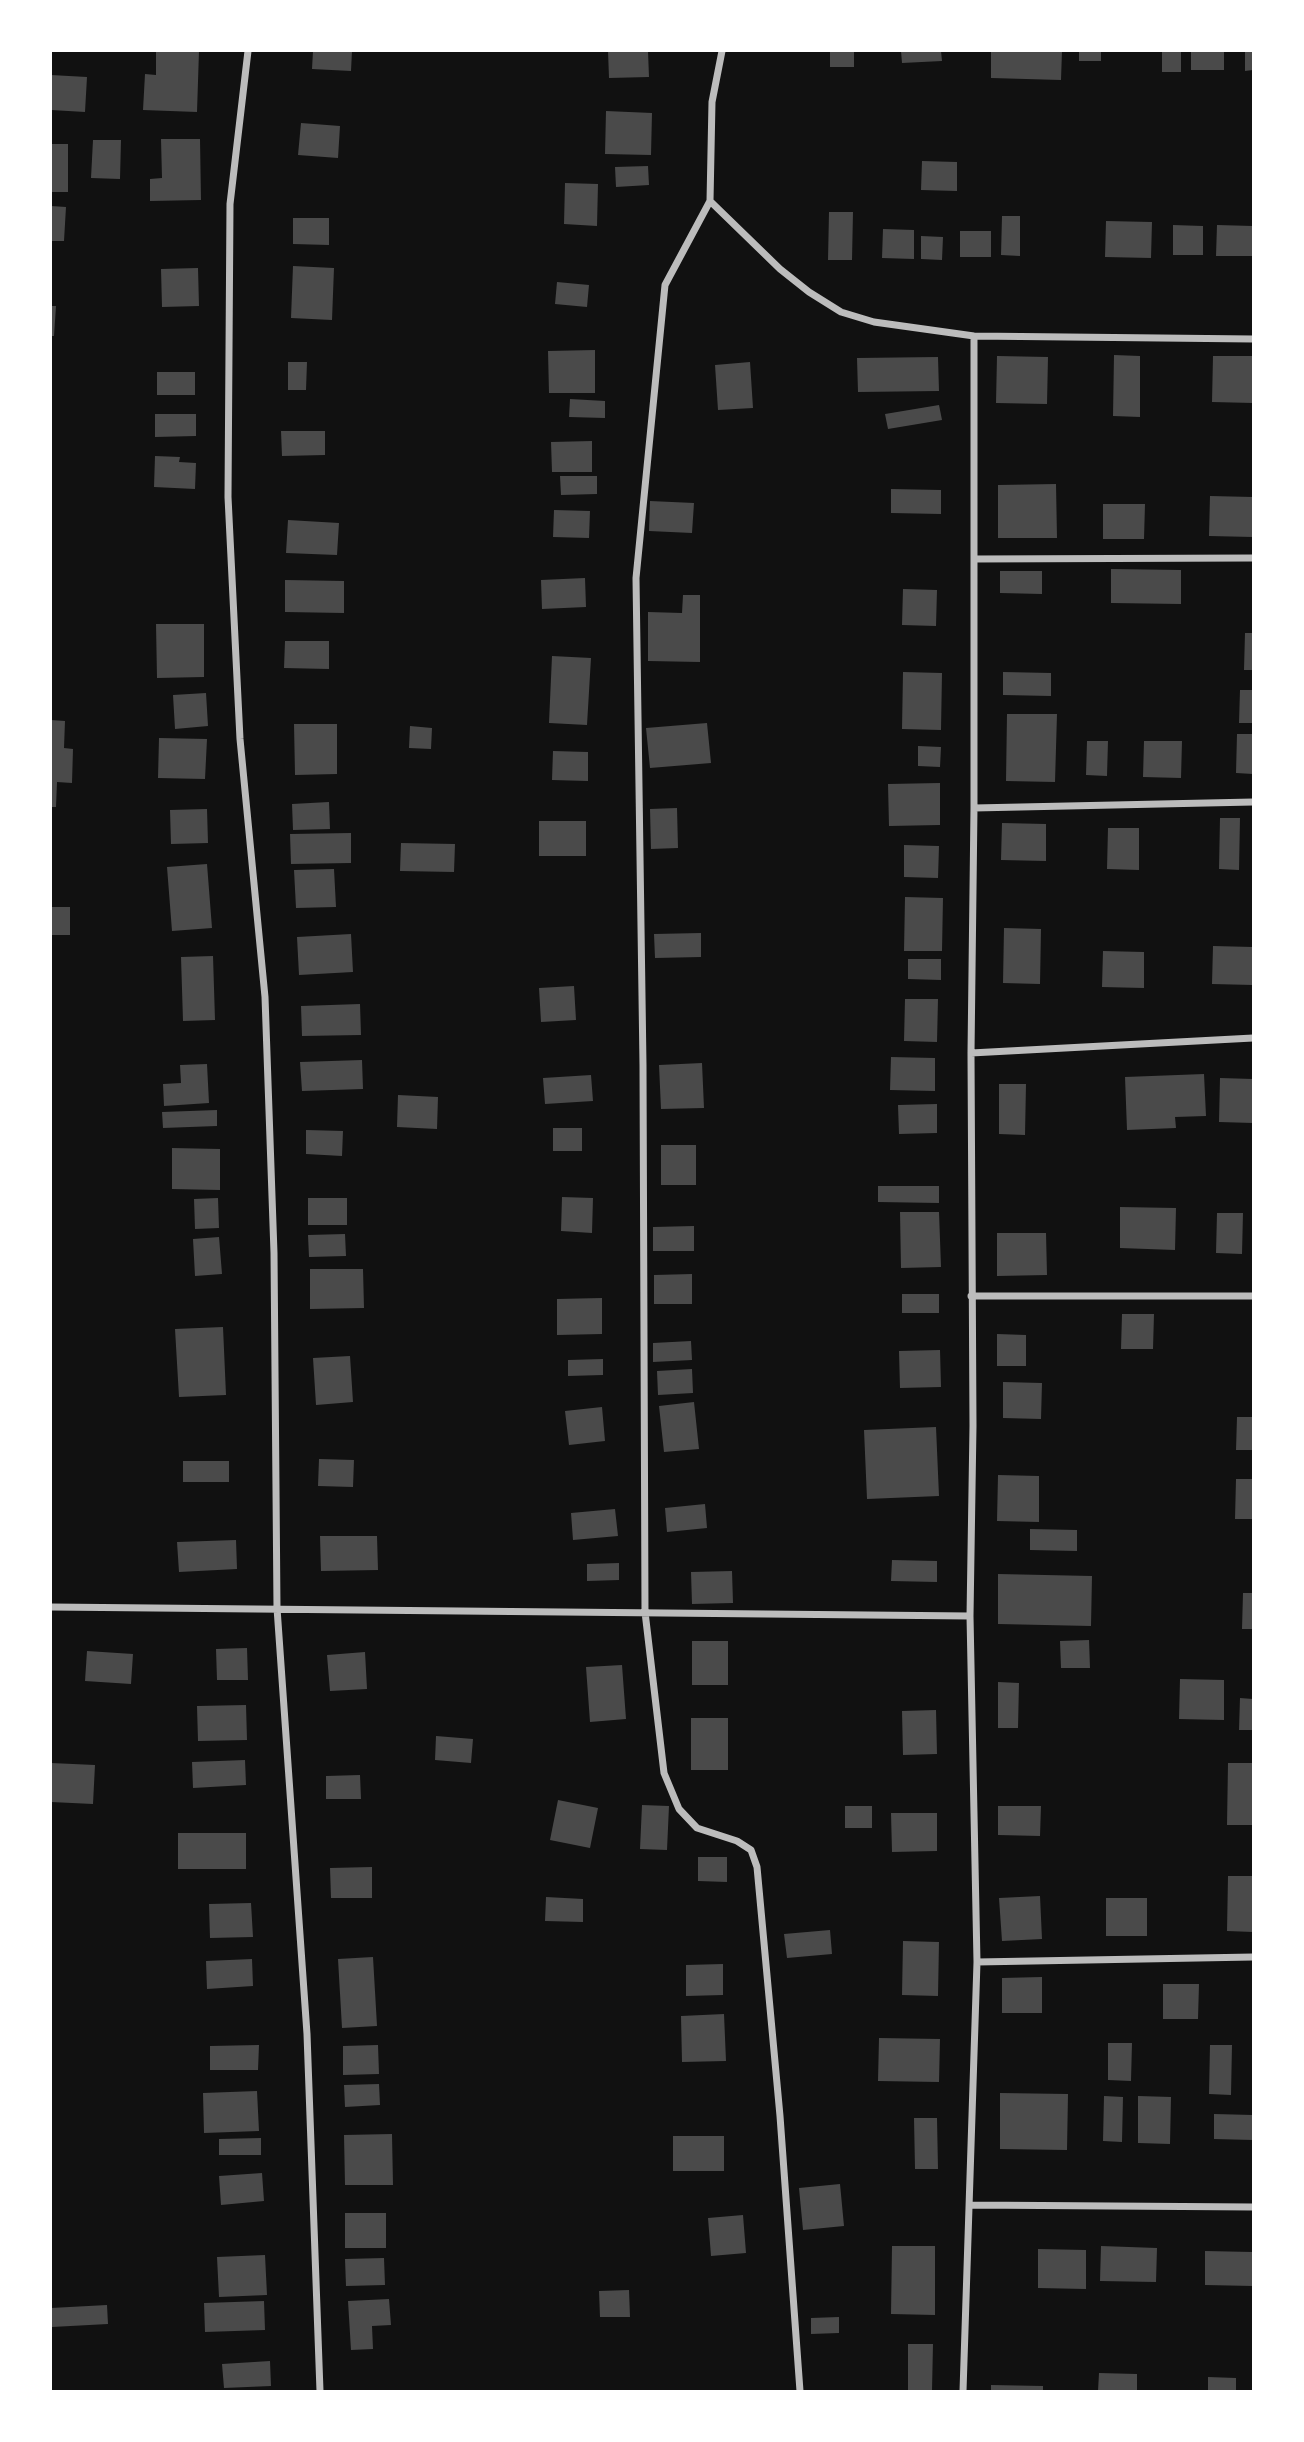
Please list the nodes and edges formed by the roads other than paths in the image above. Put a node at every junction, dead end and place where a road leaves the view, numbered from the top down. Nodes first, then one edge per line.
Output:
1 (248, 51) edge
2 (722, 51) edge
3 (710, 201) junction
4 (974, 336) junction
5 (1253, 339) edge
6 (1253, 558) edge
7 (974, 559) junction
8 (1253, 802) edge
9 (974, 808) junction
10 (1253, 1038) edge
11 (971, 1053) junction
12 (971, 1296) junction
13 (1253, 1296) edge
14 (51, 1607) edge
15 (277, 1608) junction
16 (645, 1612) junction
17 (970, 1616) junction
18 (1253, 1957) edge
19 (977, 1962) junction
20 (970, 2206) junction
21 (1253, 2207) edge
22 (320, 2391) edge
23 (800, 2391) edge
24 (963, 2391) edge

1 - 15 street
2 - 3 street
3 - 4 street
3 - 16 street
4 - 5 street
4 - 7 street
6 - 7 street
7 - 9 street
8 - 9 street
9 - 11 street
10 - 11 street
11 - 12 street
12 - 13 street
12 - 17 street
14 - 15 street
15 - 16 street
15 - 22 street
16 - 17 street
16 - 23 street
17 - 19 street
18 - 19 street
19 - 20 street
20 - 21 street
20 - 24 street

